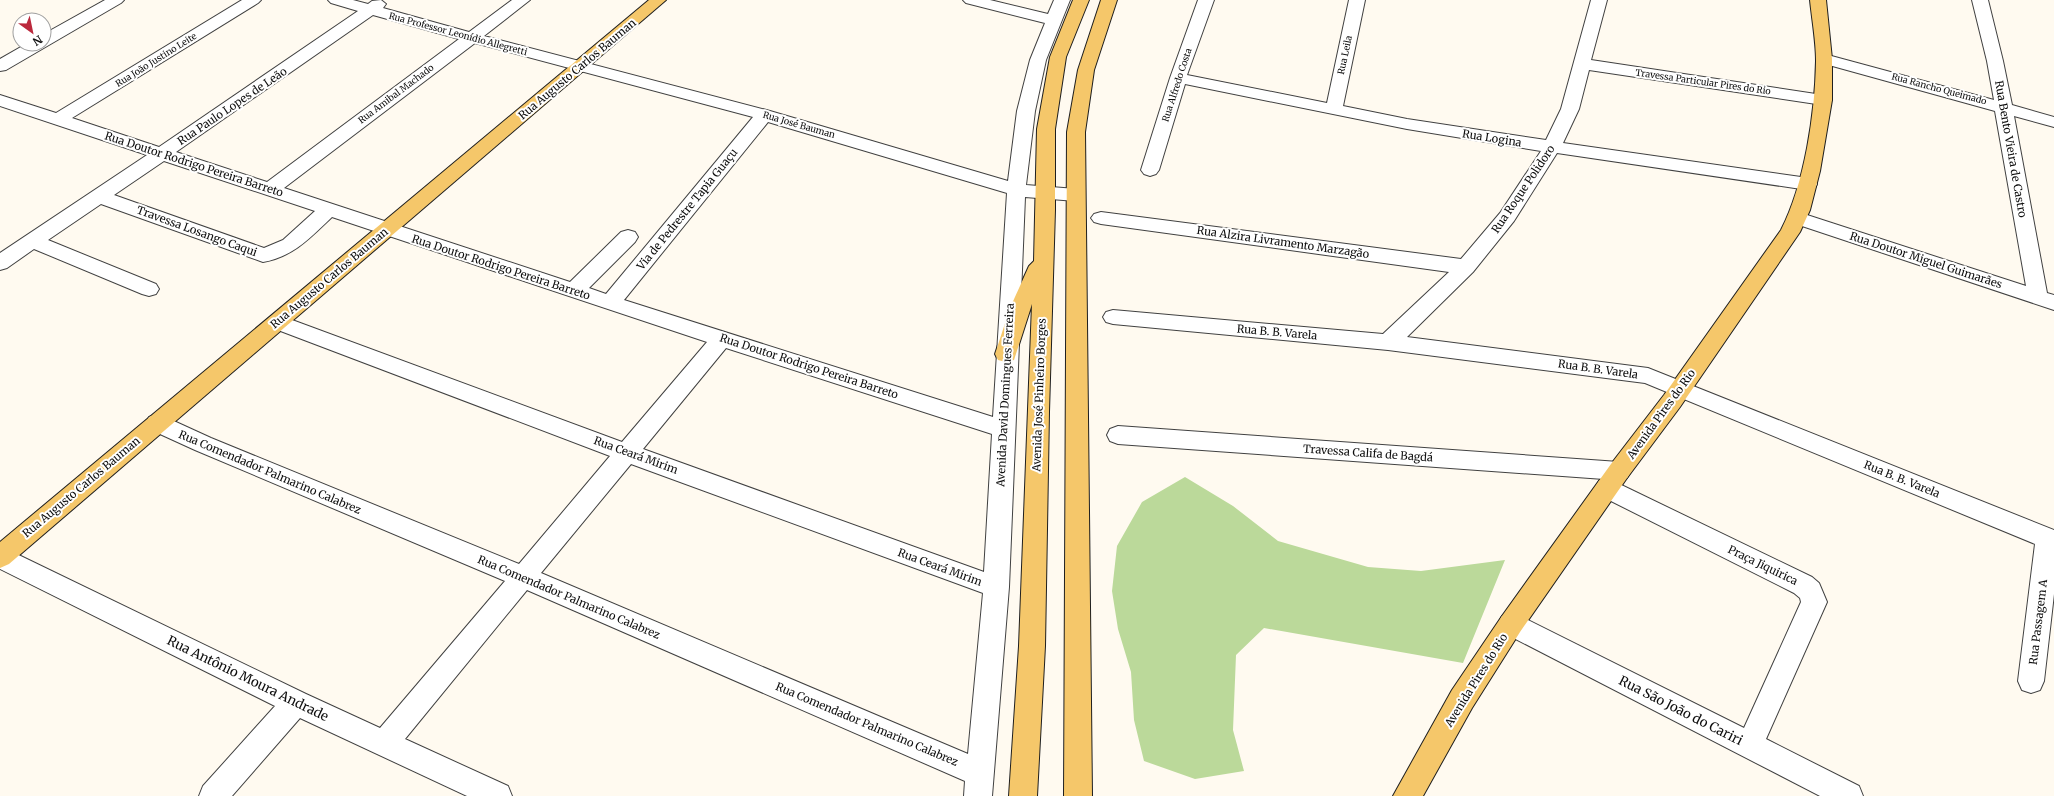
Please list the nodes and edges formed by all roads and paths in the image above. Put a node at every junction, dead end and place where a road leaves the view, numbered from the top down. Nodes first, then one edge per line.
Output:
1 (116, 0) edge
2 (253, 0) edge
3 (336, 0) edge
4 (522, 0) edge
5 (658, 0) edge
6 (971, 0) edge
7 (1062, 0) edge
8 (1081, 0) edge
9 (1109, 0) edge
10 (1206, 0) edge
11 (1357, 0) edge
12 (1599, 0) edge
13 (1818, 0) edge
14 (1980, 0) edge
15 (377, 5) edge
16 (1054, 20) junction
17 (52, 36) edge
18 (472, 37) junction
19 (24, 52) edge
20 (1824, 59) junction
21 (1582, 64) junction
22 (0, 66) edge
23 (579, 68) junction
24 (1178, 78) junction
25 (0, 100) edge
26 (1823, 100) junction
27 (2003, 106) junction
28 (1334, 110) junction
29 (764, 115) junction
30 (58, 119) junction
31 (2054, 122) edge
32 (1552, 147) junction
33 (162, 154) junction
34 (1150, 170) dead end
35 (1808, 184) junction
36 (270, 189) junction
37 (1017, 190) junction
38 (1046, 193) junction
39 (1076, 195) junction
40 (99, 196) junction
41 (329, 209) junction
42 (1100, 218) dead end
43 (1797, 218) junction
44 (387, 229) junction
45 (628, 237) dead end
46 (33, 241) junction
47 (1043, 256) junction
48 (0, 263) edge
49 (1466, 267) junction
50 (149, 289) dead end
51 (574, 291) junction
52 (2046, 300) edge
53 (610, 303) junction
54 (1113, 317) dead end
55 (277, 322) junction
56 (722, 338) junction
57 (1388, 342) junction
58 (1006, 354) junction
59 (1680, 388) junction
60 (157, 423) junction
61 (1003, 429) junction
62 (1118, 436) dead end
63 (628, 452) junction
64 (1613, 480) junction
65 (2051, 540) edge
66 (0, 557) edge
67 (523, 577) junction
68 (996, 587) junction
69 (1511, 624) junction
70 (1078, 677) junction
71 (2031, 681) dead end
72 (296, 703) junction
73 (385, 743) junction
74 (1750, 745) junction
75 (979, 784) edge
76 (213, 796) edge
77 (498, 796) edge
78 (1023, 796) edge
79 (1078, 796) edge
80 (1089, 796) edge
81 (1406, 796) edge
82 (1849, 796) edge

1 - 17 street
2 - 30 street, Rua João Justino Leite
3 - 15 street, Rua Professor Leonídio Allegretti
4 - 18 street, Rua Amibal Machado
5 - 23 main road, Rua Augusto Carlos Bauman
6 - 16 street
7 - 16 street, Avenida David Domingues Ferreira
8 - 38 main road, Avenida José Pinheiro Borges
9 - 39 main road
10 - 24 street, Rua Alfredo Costa
11 - 28 street, Rua Leila
12 - 21 street, Rua Roque Polidoro
13 - 20 main road, Avenida Pires do Rio
14 - 27 street, Rua Bento Vieira de Castro
15 - 18 street, Rua Professor Leonídio Allegretti
15 - 33 street, Rua Paulo Lopes de Leão
16 - 37 street, Avenida David Domingues Ferreira
18 - 23 street, Rua Professor Leonídio Allegretti
18 - 36 street, Rua Amibal Machado
19 - 22 street
20 - 26 main road, Avenida Pires do Rio
20 - 27 street, Rua Rancho Queimado
21 - 26 street, Travessa Particular Pires do Rio
21 - 32 street, Rua Roque Polidoro
23 - 29 street, Rua José Bauman
23 - 44 main road, Rua Augusto Carlos Bauman
24 - 28 street, Rua Logina
24 - 34 street, Rua Alfredo Costa
25 - 30 street, Rua Doutor Rodrigo Pereira Barreto
26 - 35 main road, Avenida Pires do Rio
27 - 31 street, Rua Rancho Queimado
27 - 52 street, Rua Bento Vieira de Castro
28 - 32 street, Rua Logina
29 - 37 street, Rua José Bauman
29 - 53 street, Via de Pedrestre Tapia Guaçu
30 - 33 street, Rua Doutor Rodrigo Pereira Barreto
32 - 35 street, Rua Logina
32 - 49 street, Rua Roque Polidoro
33 - 36 street, Rua Doutor Rodrigo Pereira Barreto
33 - 40 street, Rua Paulo Lopes de Leão
35 - 43 main road, Avenida Pires do Rio
36 - 41 street, Rua Doutor Rodrigo Pereira Barreto
37 - 38 street
37 - 58 street, Avenida David Domingues Ferreira
38 - 39 street
38 - 47 main road, Avenida José Pinheiro Borges
39 - 70 main road
40 - 41 street, Travessa Losango Caqui
40 - 46 street, Rua Paulo Lopes de Leão
41 - 44 street, Rua Doutor Rodrigo Pereira Barreto
42 - 49 street, Rua Alzira Livramento Marzagão
43 - 52 street, Rua Doutor Miguel Guimarães
43 - 59 main road, Avenida Pires do Rio
44 - 51 street, Rua Doutor Rodrigo Pereira Barreto
44 - 55 main road, Rua Augusto Carlos Bauman
45 - 51 street
46 - 48 street, Rua Paulo Lopes de Leão
46 - 50 street
47 - 58 main road
47 - 78 main road, Avenida José Pinheiro Borges
49 - 57 street, Rua Roque Polidoro
51 - 53 street, Rua Doutor Rodrigo Pereira Barreto
53 - 56 street, Rua Doutor Rodrigo Pereira Barreto
54 - 57 street, Rua B. B. Varela
55 - 60 main road, Rua Augusto Carlos Bauman
55 - 63 street, Rua Ceará Mirim
56 - 61 street, Rua Doutor Rodrigo Pereira Barreto
56 - 63 street
57 - 59 street, Rua B. B. Varela
58 - 61 street, Avenida David Domingues Ferreira
59 - 64 main road, Avenida Pires do Rio
59 - 65 street, Rua B. B. Varela
60 - 66 main road, Rua Augusto Carlos Bauman
60 - 67 street, Rua Comendador Palmarino Calabrez
61 - 68 street, Avenida David Domingues Ferreira
62 - 64 street, Travessa Califa de Bagdá
63 - 67 street
63 - 68 street, Rua Ceará Mirim
64 - 69 main road, Avenida Pires do Rio
64 - 74 street, Praça Jiquirica
65 - 71 street, Rua Passagem A
66 - 72 street, Rua Antônio Moura Andrade
67 - 73 street
67 - 75 street, Rua Comendador Palmarino Calabrez
68 - 75 street, Avenida David Domingues Ferreira
69 - 74 street, Rua São João do Cariri
69 - 81 main road, Avenida Pires do Rio
70 - 79 main road
70 - 80 main road
72 - 73 street, Rua Antônio Moura Andrade
72 - 76 street
73 - 77 street, Rua Antônio Moura Andrade
74 - 82 street, Rua São João do Cariri

